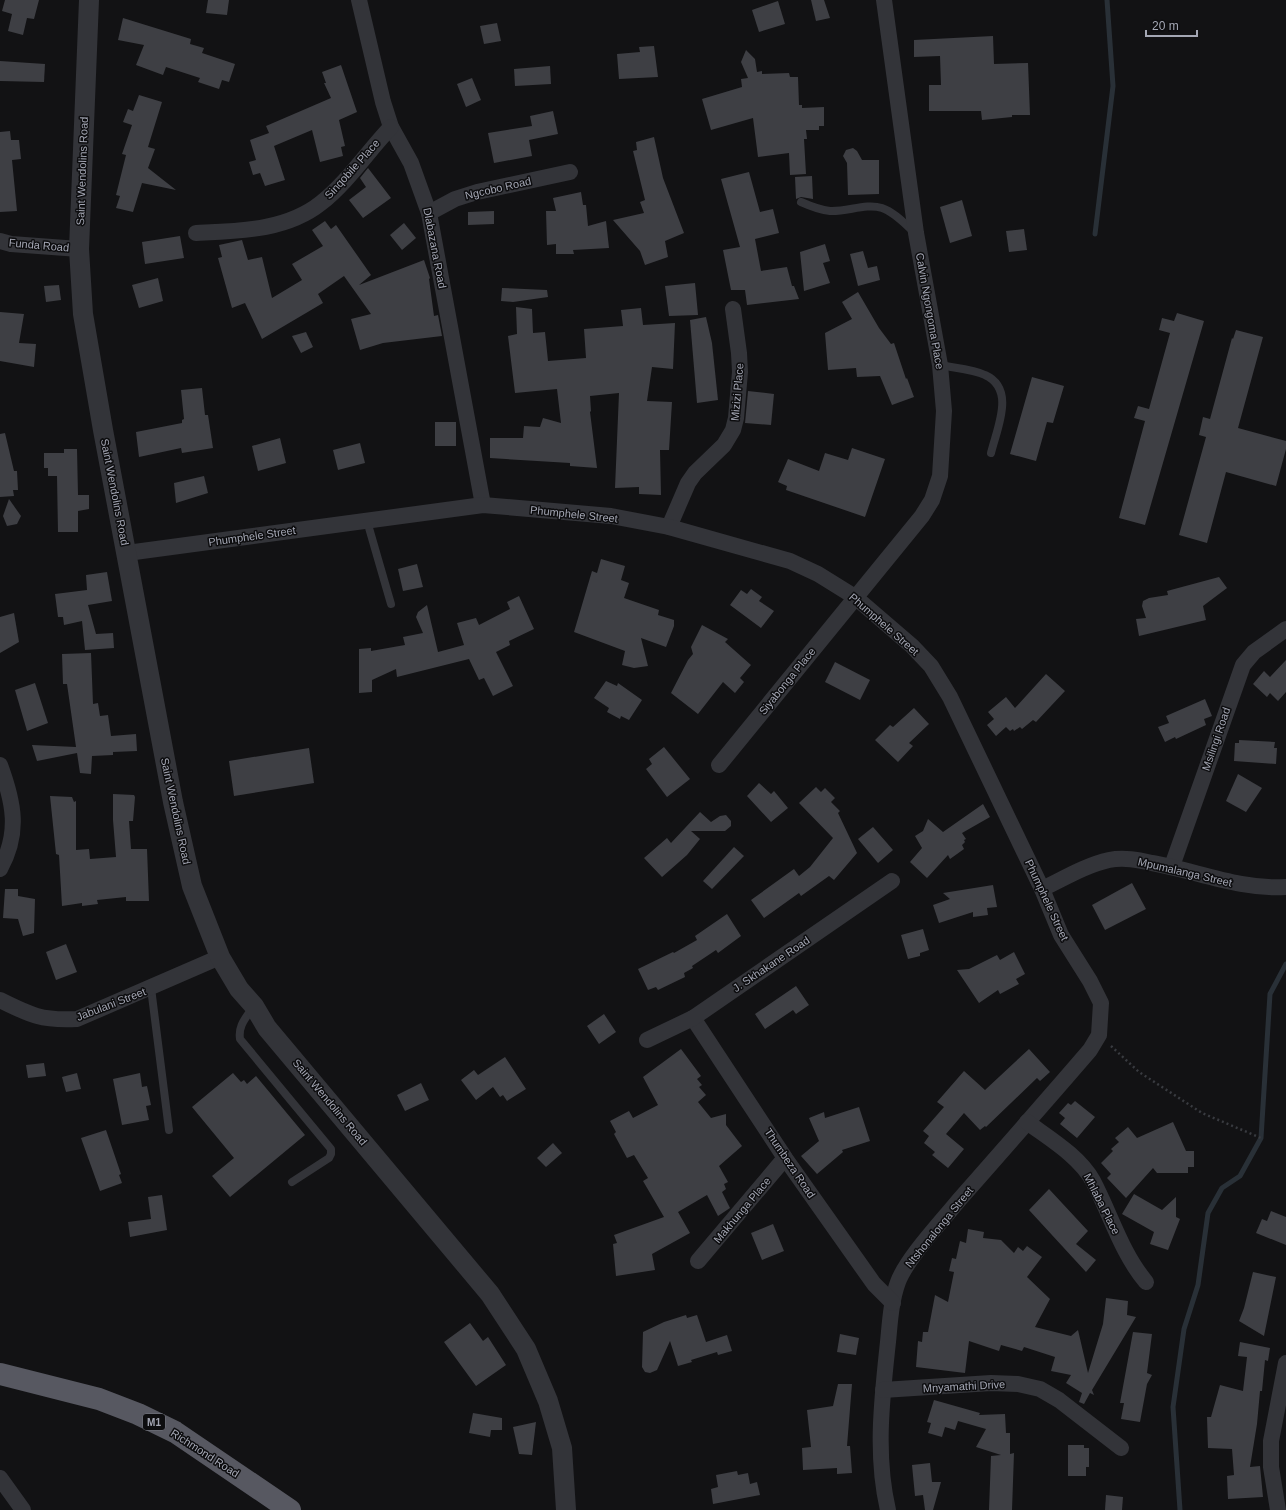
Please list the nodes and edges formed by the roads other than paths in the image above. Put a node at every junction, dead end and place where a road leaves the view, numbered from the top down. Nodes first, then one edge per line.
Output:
1 (89, 0) edge
2 (359, 0) edge
3 (884, 0) edge
4 (391, 127) junction
5 (570, 172) dead end
6 (801, 202) dead end
7 (429, 213) junction
8 (916, 233) junction
9 (196, 234) dead end
10 (0, 241) edge
11 (79, 249) junction
12 (733, 309) dead end
13 (940, 365) junction
14 (991, 453) dead end
15 (483, 505) junction
16 (367, 521) junction
17 (669, 527) junction
18 (127, 553) junction
19 (855, 597) junction
20 (391, 604) dead end
21 (1286, 629) edge
22 (0, 765) edge
23 (719, 766) dead end
24 (1172, 866) junction
25 (0, 869) edge
26 (892, 882) dead end
27 (1286, 888) edge
28 (1042, 889) junction
29 (220, 957) junction
30 (151, 988) junction
31 (0, 1000) edge
32 (254, 1006) junction
33 (693, 1018) junction
34 (1098, 1035) joint
35 (647, 1040) dead end
36 (1027, 1122) junction
37 (169, 1130) dead end
38 (785, 1158) junction
39 (292, 1182) dead end
40 (698, 1261) dead end
41 (1146, 1282) dead end
42 (893, 1303) junction
43 (1286, 1363) edge
44 (0, 1374) edge
45 (883, 1390) junction
46 (1121, 1448) dead end
47 (0, 1478) edge
48 (23, 1510) edge
49 (290, 1510) edge
50 (566, 1510) edge
51 (888, 1510) edge
52 (1278, 1510) edge

1 - 11 street, Saint Wendolins Road
2 - 4 street, Dlabazana Road
3 - 8 street, Calvin Ngongoma Place
4 - 7 street, Dlabazana Road
4 - 9 street, Sinqobile Place
5 - 7 street, Ngcobo Road
6 - 8 lane
7 - 15 street, Dlabazana Road
8 - 13 street, Calvin Ngongoma Place
10 - 11 street, Funda Road
11 - 18 street, Saint Wendolins Road
12 - 17 street, Mizizi Place
13 - 14 lane
13 - 19 street, Calvin Ngongoma Place
15 - 16 street, Phumphele Street
15 - 17 street, Phumphele Street
16 - 18 street, Phumphele Street
16 - 20 lane
17 - 19 street, Phumphele Street
18 - 29 street, Saint Wendolins Road
19 - 23 street, Siyabonga Place
19 - 28 street, Phumphele Street
21 - 24 street, Msilingi Road
22 - 25 street
24 - 27 street, Mpumalanga Street
24 - 28 street, Mpumalanga Street
26 - 33 street, J. Skhakane Road
28 - 34 street, Phumphele Street
29 - 30 street, Jabulani Street
29 - 32 street, Saint Wendolins Road
30 - 31 street, Jabulani Street
30 - 37 lane
32 - 39 lane
32 - 50 street, Saint Wendolins Road
33 - 35 street, J. Skhakane Road
33 - 38 street, Thumbeza Road
34 - 36 street, Ntshonalonga Street
36 - 41 street, Mhlaba Place
36 - 42 street, Ntshonalonga Street
38 - 40 street, Makhunga Place
38 - 42 street, Thumbeza Road
42 - 45 street, Ntshonalonga Street
43 - 52 street
44 - 49 highway, Richmond Road / M1
45 - 46 street, Mnyamathi Drive
45 - 51 street, Ntshonalonga Street
47 - 48 street

